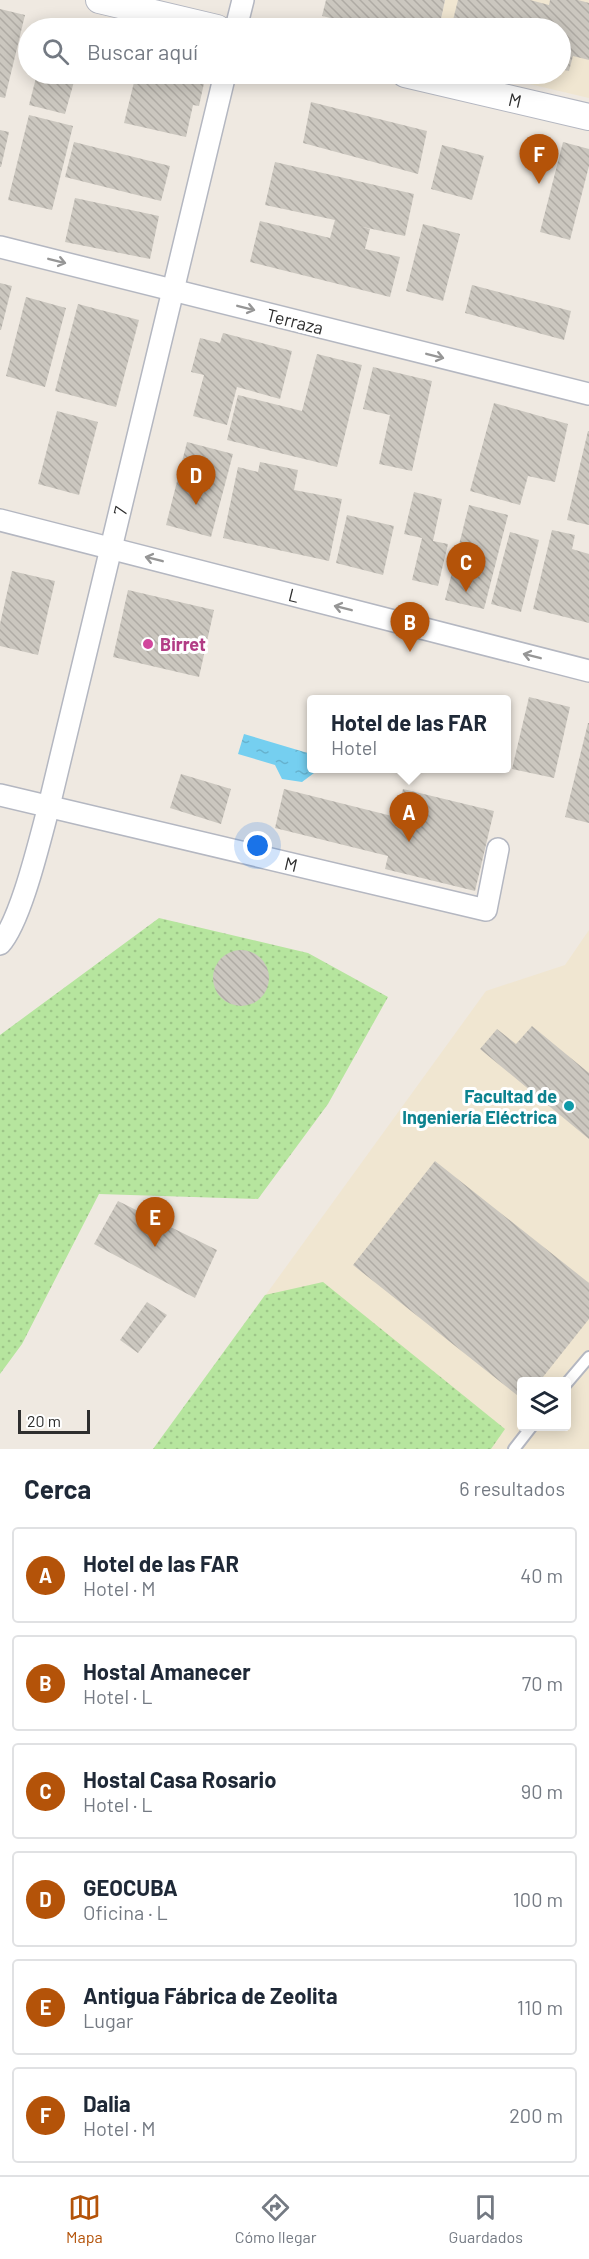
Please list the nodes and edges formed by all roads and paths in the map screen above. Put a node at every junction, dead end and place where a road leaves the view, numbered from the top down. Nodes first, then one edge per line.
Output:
1 (99, 0) edge
2 (243, 0) edge
3 (175, 18) edge
4 (238, 18) edge
5 (223, 84) edge
6 (448, 84) edge
7 (589, 117) edge
8 (0, 247) edge
9 (173, 290) junction
10 (589, 394) edge
11 (0, 520) edge
12 (111, 548) junction
13 (589, 670) edge
14 (0, 795) edge
15 (49, 806) junction
16 (498, 849) dead end
17 (0, 944) edge
18 (589, 1357) edge
19 (571, 1379) edge
20 (528, 1431) edge
21 (514, 1449) edge

1 - 3 street
2 - 4 street
5 - 9 street, 7
6 - 7 street, M
8 -> 9 street, Terraza
9 -> 10 street, Terraza
9 - 12 street, 7
11 - 12 street, L
13 -> 12 street, L
12 - 15 street, 7
14 - 15 street, M
15 - 16 street, M
15 - 17 street, 7
18 - 19 lane
20 - 21 lane

